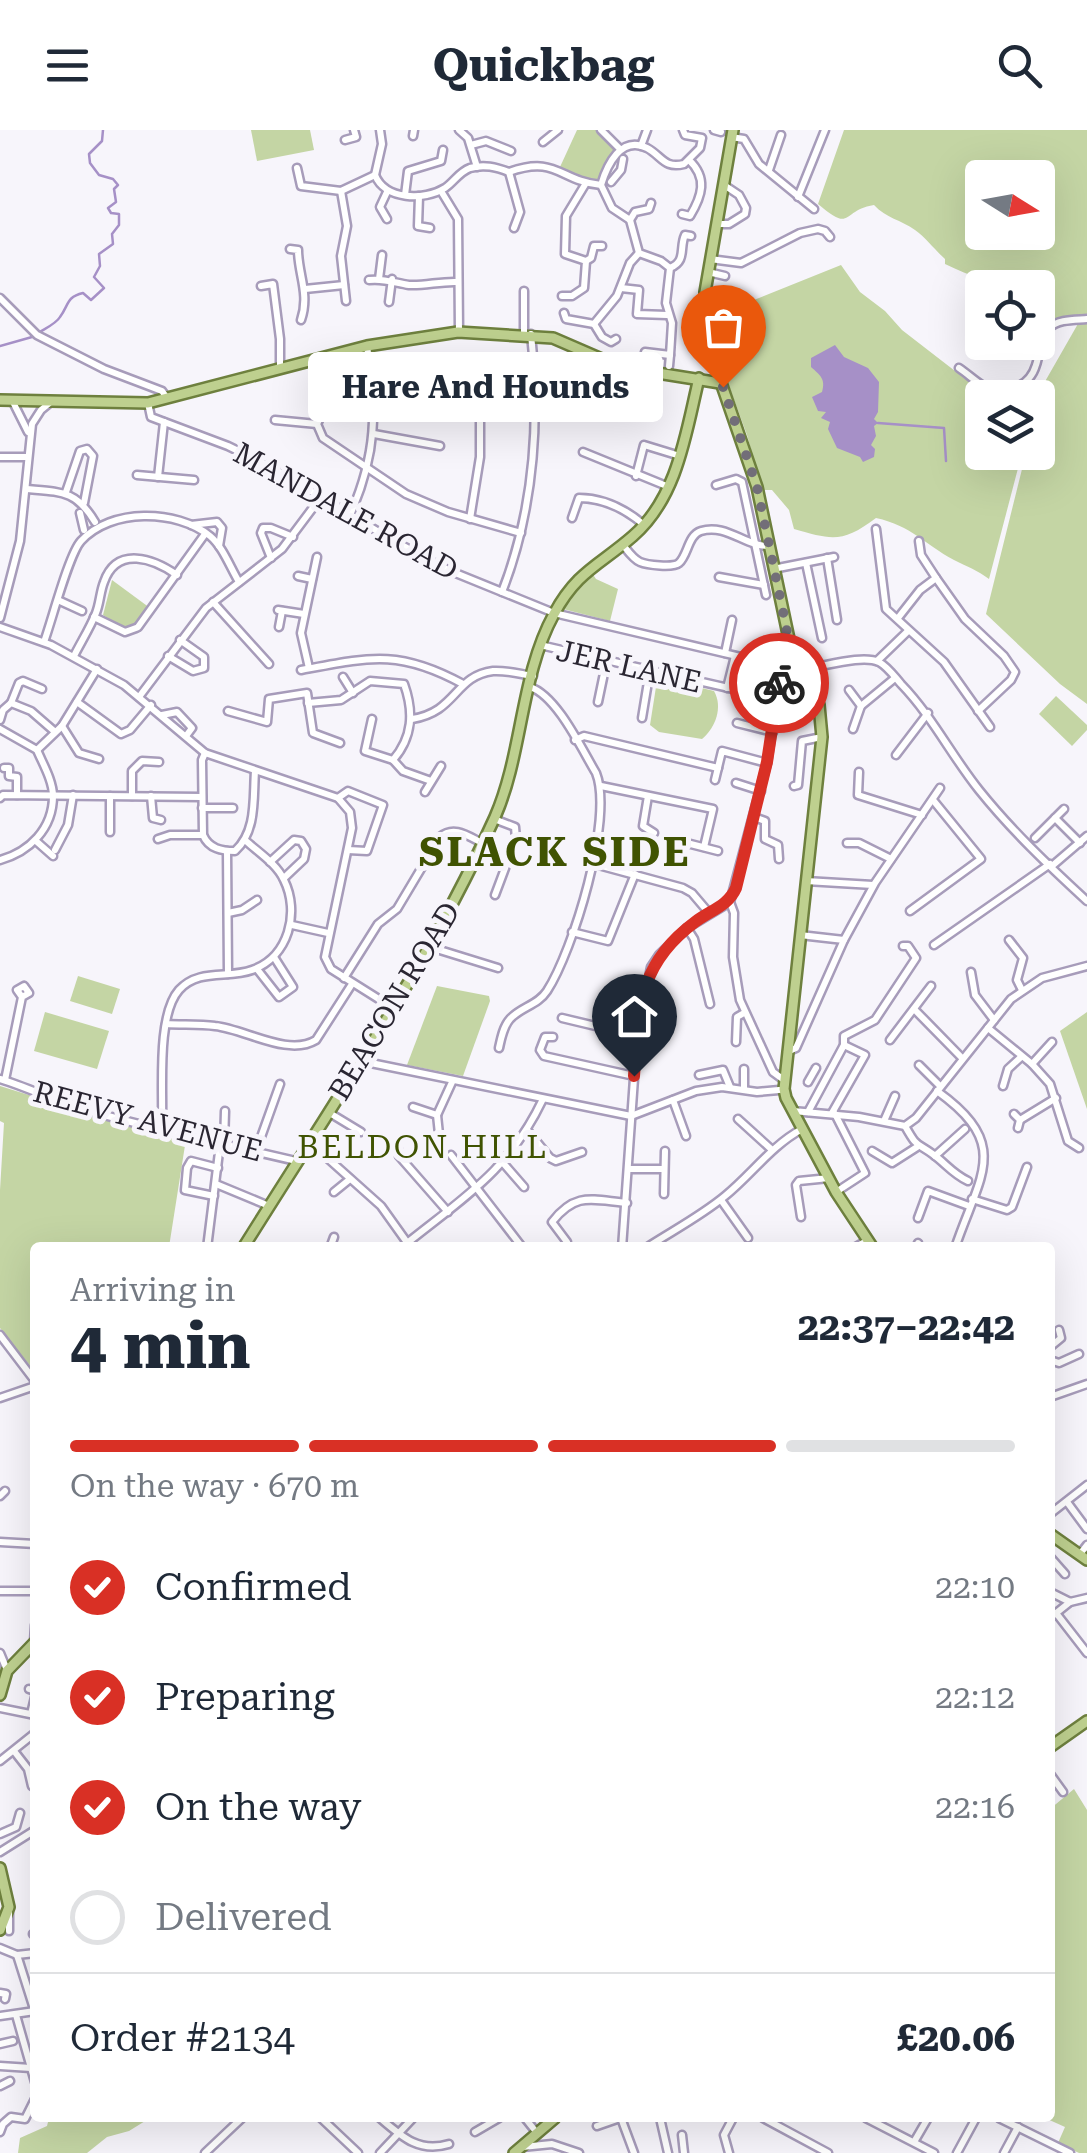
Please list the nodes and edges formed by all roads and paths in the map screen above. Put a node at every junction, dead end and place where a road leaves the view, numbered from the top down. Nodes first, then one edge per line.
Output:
1 (354, 130) edge
2 (380, 130) edge
3 (459, 130) edge
4 (492, 130) edge
5 (558, 130) edge
6 (600, 130) edge
7 (647, 130) edge
8 (683, 130) edge
9 (824, 130) edge
10 (722, 132) edge
11 (781, 135) dead end
12 (702, 138) junction
13 (345, 140) dead end
14 (486, 141) junction
15 (543, 142) dead end
16 (471, 145) junction
17 (641, 146) junction
18 (620, 149) junction
19 (443, 150) dead end
20 (512, 151) dead end
21 (623, 160) dead end
22 (689, 160) junction
23 (608, 166) junction
24 (476, 167) junction
25 (297, 168) dead end
26 (769, 170) junction
27 (509, 172) junction
28 (619, 173) junction
29 (375, 175) junction
30 (611, 182) dead end
31 (586, 183) junction
32 (724, 184) junction
33 (601, 185) junction
34 (441, 190) junction
35 (341, 191) junction
36 (387, 192) junction
37 (405, 195) junction
38 (419, 196) junction
39 (798, 196) junction
40 (650, 208) dead end
41 (814, 209) dead end
42 (688, 216) dead end
43 (387, 218) dead end
44 (630, 220) junction
45 (519, 224) dead end
46 (718, 224) junction
47 (430, 228) dead end
48 (685, 235) dead end
49 (830, 237) dead end
50 (596, 245) dead end
51 (290, 249) dead end
52 (639, 253) junction
53 (382, 255) dead end
54 (710, 259) junction
55 (586, 261) junction
56 (670, 268) junction
57 (708, 272) junction
58 (725, 276) dead end
59 (379, 278) junction
60 (392, 279) junction
61 (369, 280) dead end
62 (458, 282) junction
63 (344, 285) junction
64 (261, 286) dead end
65 (305, 288) junction
66 (621, 288) junction
67 (524, 291) dead end
68 (562, 296) dead end
69 (0, 298) edge
70 (389, 302) dead end
71 (347, 303) dead end
72 (667, 314) junction
73 (306, 316) dead end
74 (564, 318) dead end
75 (1087, 319) edge
76 (594, 324) junction
77 (459, 332) junction
78 (528, 334) junction
79 (616, 339) dead end
80 (367, 346) junction
81 (712, 353) junction
82 (670, 360) junction
83 (680, 360) dead end
84 (644, 364) dead end
85 (280, 368) junction
86 (959, 368) dead end
87 (717, 371) junction
88 (697, 378) junction
89 (536, 381) junction
90 (480, 384) junction
91 (722, 384) junction
92 (375, 397) junction
93 (167, 399) junction
94 (0, 400) edge
95 (12, 400) junction
96 (52, 400) junction
97 (148, 402) junction
98 (41, 410) junction
99 (20, 413) junction
100 (275, 420) dead end
101 (164, 422) junction
102 (317, 424) junction
103 (374, 434) junction
104 (29, 438) junction
105 (440, 446) dead end
106 (583, 452) dead end
107 (680, 456) junction
108 (0, 457) edge
109 (28, 458) junction
110 (368, 469) junction
111 (136, 475) dead end
112 (636, 476) junction
113 (158, 477) junction
114 (194, 480) dead end
115 (716, 485) dead end
116 (668, 487) junction
117 (26, 490) junction
118 (66, 492) junction
119 (321, 497) junction
120 (84, 503) junction
121 (350, 515) junction
122 (572, 518) dead end
123 (470, 519) junction
124 (82, 521) dead end
125 (643, 524) junction
126 (191, 525) junction
127 (751, 526) junction
128 (876, 529) dead end
129 (521, 533) junction
130 (735, 533) junction
131 (206, 534) junction
132 (293, 537) junction
133 (919, 541) dead end
134 (622, 544) junction
135 (755, 546) junction
136 (769, 546) junction
137 (219, 547) junction
138 (317, 557) dead end
139 (271, 558) junction
140 (806, 562) junction
141 (774, 568) junction
142 (177, 574) junction
143 (298, 576) dead end
144 (719, 576) dead end
145 (936, 578) junction
146 (312, 579) junction
147 (239, 582) junction
148 (764, 585) junction
149 (502, 592) junction
150 (766, 595) dead end
151 (143, 598) dead end
152 (60, 600) junction
153 (213, 602) junction
154 (155, 605) junction
155 (846, 609) dead end
156 (82, 611) dead end
157 (554, 613) junction
158 (304, 614) junction
159 (94, 617) junction
160 (0, 618) edge
161 (732, 620) dead end
162 (903, 621) junction
163 (279, 626) dead end
164 (0, 627) edge
165 (135, 628) junction
166 (822, 638) dead end
167 (788, 639) junction
168 (132, 640) dead end
169 (180, 640) junction
170 (44, 642) junction
171 (539, 645) junction
172 (725, 654) junction
173 (74, 656) junction
174 (168, 656) junction
175 (735, 656) junction
176 (607, 659) junction
177 (877, 661) junction
178 (268, 664) dead end
179 (779, 666) junction
180 (98, 669) junction
181 (650, 669) junction
182 (803, 669) junction
183 (344, 676) dead end
184 (895, 677) junction
185 (531, 681) junction
186 (463, 684) junction
187 (727, 688) junction
188 (42, 689) dead end
189 (849, 690) dead end
190 (352, 692) junction
191 (140, 697) junction
192 (777, 699) junction
193 (77, 702) junction
194 (598, 702) dead end
195 (12, 703) junction
196 (308, 704) junction
197 (151, 705) junction
198 (861, 706) junction
199 (228, 711) dead end
200 (978, 711) junction
201 (928, 713) junction
202 (373, 718) dead end
203 (642, 718) dead end
204 (412, 719) junction
205 (0, 720) edge
206 (738, 723) dead end
207 (62, 726) junction
208 (990, 728) dead end
209 (0, 729) edge
210 (853, 729) dead end
211 (54, 732) junction
212 (772, 732) junction
213 (822, 738) junction
214 (576, 740) junction
215 (341, 743) dead end
216 (37, 750) junction
217 (206, 753) junction
218 (896, 756) dead end
219 (100, 759) dead end
220 (393, 760) junction
221 (159, 762) dead end
222 (767, 762) junction
223 (441, 765) dead end
224 (4, 768) dead end
225 (718, 768) junction
226 (255, 772) junction
227 (859, 772) dead end
228 (715, 780) dead end
229 (431, 781) junction
230 (736, 783) dead end
231 (600, 786) junction
232 (794, 786) dead end
233 (940, 788) dead end
234 (761, 791) junction
235 (425, 792) dead end
236 (17, 795) junction
237 (73, 795) junction
238 (53, 796) junction
239 (110, 796) junction
240 (132, 796) junction
241 (151, 796) junction
242 (202, 796) junction
243 (648, 796) junction
244 (0, 798) edge
245 (338, 798) junction
246 (933, 800) junction
247 (228, 805) dead end
248 (202, 808) junction
249 (1064, 809) dead end
250 (922, 815) junction
251 (754, 817) junction
252 (1055, 818) junction
253 (494, 819) junction
254 (161, 820) dead end
255 (110, 832) dead end
256 (654, 833) dead end
257 (203, 835) junction
258 (1087, 836) edge
259 (1035, 838) dead end
260 (158, 839) dead end
261 (36, 840) junction
262 (674, 840) dead end
263 (246, 841) junction
264 (482, 843) junction
265 (847, 843) dead end
266 (1080, 843) junction
267 (704, 847) junction
268 (348, 850) junction
269 (227, 851) junction
270 (718, 851) dead end
271 (779, 859) dead end
272 (0, 860) edge
273 (892, 860) junction
274 (270, 862) junction
275 (591, 862) junction
276 (1051, 865) junction
277 (634, 874) junction
278 (284, 878) junction
279 (805, 881) junction
280 (874, 885) junction
281 (495, 895) dead end
282 (1087, 901) edge
283 (730, 902) junction
284 (256, 904) dead end
285 (910, 911) dead end
286 (708, 912) junction
287 (228, 913) junction
288 (292, 926) junction
289 (687, 928) junction
290 (328, 932) junction
291 (572, 932) junction
292 (798, 935) junction
293 (844, 940) junction
294 (1009, 940) dead end
295 (934, 945) dead end
296 (903, 946) dead end
297 (430, 947) junction
298 (274, 957) junction
299 (1087, 966) edge
300 (498, 968) dead end
301 (257, 969) junction
302 (971, 972) dead end
303 (228, 974) junction
304 (344, 978) junction
305 (352, 984) junction
306 (931, 986) dead end
307 (810, 989) dead end
308 (1022, 990) junction
309 (820, 991) junction
310 (22, 997) dead end
311 (710, 1004) dead end
312 (393, 1008) junction
313 (914, 1008) junction
314 (744, 1012) junction
315 (562, 1018) dead end
316 (994, 1020) junction
317 (166, 1024) junction
318 (988, 1028) junction
319 (637, 1036) junction
320 (546, 1037) dead end
321 (890, 1040) dead end
322 (736, 1042) dead end
323 (1052, 1042) dead end
324 (844, 1045) junction
325 (499, 1048) dead end
326 (786, 1052) junction
327 (1022, 1057) junction
328 (962, 1059) junction
329 (361, 1061) junction
330 (1032, 1064) junction
331 (920, 1065) dead end
332 (816, 1068) dead end
333 (744, 1069) dead end
334 (699, 1074) dead end
335 (634, 1076) junction
336 (2, 1079) edge
337 (453, 1080) junction
338 (280, 1084) dead end
339 (822, 1084) junction
340 (1004, 1086) dead end
341 (730, 1087) junction
342 (744, 1089) junction
343 (938, 1089) junction
344 (783, 1090) junction
345 (895, 1096) dead end
346 (1056, 1098) junction
347 (543, 1099) junction
348 (673, 1100) junction
349 (416, 1106) dead end
350 (225, 1111) dead end
351 (792, 1111) junction
352 (328, 1112) junction
353 (808, 1112) junction
354 (833, 1114) junction
355 (437, 1116) junction
356 (631, 1116) junction
357 (738, 1119) dead end
358 (1017, 1120) dead end
359 (884, 1121) junction
360 (159, 1126) junction
361 (906, 1126) junction
362 (964, 1129) dead end
363 (528, 1130) junction
364 (802, 1130) junction
365 (360, 1132) dead end
366 (686, 1136) dead end
367 (442, 1138) dead end
368 (222, 1144) junction
369 (398, 1144) dead end
370 (917, 1148) junction
371 (1079, 1148) dead end
372 (771, 1149) junction
373 (256, 1151) junction
374 (577, 1151) dead end
375 (665, 1151) dead end
376 (872, 1151) dead end
377 (324, 1155) dead end
378 (451, 1155) dead end
379 (935, 1156) junction
380 (296, 1161) junction
381 (504, 1164) junction
382 (1027, 1166) dead end
383 (218, 1168) junction
384 (630, 1168) junction
385 (664, 1170) junction
386 (828, 1178) junction
387 (350, 1179) junction
388 (968, 1181) dead end
389 (216, 1184) junction
390 (477, 1188) junction
391 (524, 1188) dead end
392 (334, 1192) dead end
393 (836, 1192) junction
394 (664, 1194) dead end
395 (214, 1196) junction
396 (721, 1200) junction
397 (971, 1202) junction
398 (627, 1203) junction
399 (269, 1206) junction
400 (448, 1212) junction
401 (801, 1217) dead end
402 (918, 1218) dead end
403 (334, 1237) dead end
404 (748, 1238) dead end
405 (207, 1242) edge
406 (247, 1242) edge
407 (332, 1242) edge
408 (404, 1242) edge
409 (411, 1242) edge
410 (519, 1242) edge
411 (567, 1242) dead end
412 (623, 1242) edge
413 (655, 1242) edge
414 (869, 1242) edge
415 (957, 1242) edge
416 (1059, 1330) dead end
417 (0, 1335) edge
418 (1055, 1342) edge
419 (1079, 1354) dead end
420 (1067, 1359) junction
421 (1055, 1362) edge
422 (1071, 1368) dead end
423 (30, 1376) edge
424 (1087, 1384) edge
425 (30, 1385) edge
426 (1055, 1395) edge
427 (0, 1398) edge
428 (1087, 1485) edge
429 (1066, 1502) junction
430 (1055, 1510) edge
431 (1087, 1529) edge
432 (1055, 1538) edge
433 (0, 1542) edge
434 (30, 1544) edge
435 (1087, 1545) edge
436 (1083, 1557) edge
437 (1055, 1563) edge
438 (1065, 1574) dead end
439 (0, 1591) edge
440 (30, 1591) edge
441 (1055, 1594) edge
442 (1087, 1598) edge
443 (1070, 1602) junction
444 (1055, 1613) edge
445 (1055, 1617) edge
446 (30, 1647) edge
447 (0, 1653) edge
448 (1087, 1653) edge
449 (7, 1671) junction
450 (0, 1695) edge
451 (0, 1708) edge
452 (30, 1713) edge
453 (1087, 1721) edge
454 (30, 1737) edge
455 (1055, 1743) edge
456 (14, 1751) junction
457 (0, 1761) edge
458 (30, 1778) edge
459 (1055, 1781) edge
460 (1063, 1792) dead end
461 (20, 1814) dead end
462 (30, 1833) edge
463 (0, 1834) edge
464 (0, 1852) edge
465 (0, 1868) edge
466 (5, 1901) edge
467 (4, 1931) edge
468 (0, 1948) edge
469 (30, 1954) edge
470 (17, 1955) junction
471 (30, 1995) edge
472 (30, 2012) edge
473 (16, 2015) junction
474 (0, 2016) edge
475 (12, 2041) dead end
476 (0, 2044) edge
477 (30, 2064) edge
478 (0, 2066) edge
479 (30, 2068) edge
480 (10, 2081) dead end
481 (0, 2086) edge
482 (30, 2111) edge
483 (238, 2122) edge
484 (325, 2122) edge
485 (384, 2122) edge
486 (409, 2122) edge
487 (493, 2122) edge
488 (528, 2122) edge
489 (550, 2122) edge
490 (608, 2122) edge
491 (622, 2122) edge
492 (661, 2122) edge
493 (731, 2122) edge
494 (770, 2122) edge
495 (883, 2122) edge
496 (926, 2122) edge
497 (974, 2122) edge
498 (1007, 2122) edge
499 (596, 2126) dead end
500 (1018, 2127) junction
501 (0, 2132) edge
502 (474, 2132) dead end
503 (537, 2133) junction
504 (398, 2134) junction
505 (682, 2134) dead end
506 (914, 2142) junction
507 (450, 2144) dead end
508 (518, 2150) edge
509 (211, 2151) edge
510 (358, 2153) edge
511 (380, 2153) edge
512 (579, 2153) edge
513 (634, 2153) edge
514 (668, 2153) edge
515 (684, 2153) edge
516 (729, 2153) edge
517 (828, 2153) edge
518 (934, 2153) edge
519 (956, 2153) edge
520 (1004, 2153) edge
521 (1070, 2153) edge

1 - 13 street
2 - 29 street
3 - 16 street
4 - 14 street
5 - 15 street
6 - 18 street
7 - 17 street
8 - 12 street
9 - 39 street
10 - 12 street
10 - 26 street
10 - 32 main road
11 - 26 street
12 - 22 street
14 - 16 street
14 - 20 street
16 - 24 street
17 - 18 street
17 - 22 street
18 - 23 street
19 - 37 street
21 - 28 street
22 - 42 street
23 - 28 street
23 - 33 street
24 - 27 street
24 - 34 street
25 - 35 street
26 - 39 street
27 - 31 street
27 - 45 street
28 - 30 street
29 - 35 street
29 - 36 street
31 - 33 street
31 - 55 street
32 - 46 main road
32 - 46 street
33 - 44 street
34 - 38 street
34 - 62 street
35 - 63 street
36 - 37 street
36 - 43 street
37 - 38 street
38 - 47 street
39 - 41 street
40 - 44 street
44 - 52 street
46 - 54 main road
48 - 56 street
49 - 54 street
50 - 55 street
51 - 65 street
52 - 56 street
52 - 66 street
53 - 59 street
54 - 57 main road
55 - 68 street
56 - 72 street
57 - 58 street
57 - 81 main road
59 - 60 street
59 - 61 street
60 - 62 street
60 - 70 street
62 - 77 street
63 - 65 street
63 - 71 street
64 - 85 street
65 - 73 street
66 - 72 street
66 - 76 street
67 - 78 street
69 - 93 street
72 - 82 street
74 - 76 street
75 - 86 street
76 - 79 street
77 - 78 main road
77 - 80 main road
78 - 88 main road
78 - 89 street
80 - 85 main road
80 - 92 street
81 - 87 main road
81 - 88 main road
82 - 83 street
82 - 84 street
85 - 93 main road
87 - 88 main road
87 - 91 main road
88 - 91 main road
88 - 107 main road, BEACON ROAD
89 - 90 street
89 - 129 street
90 - 92 street
90 - 123 street
91 - 136 main road
92 - 102 street
92 - 103 street
93 - 97 main road
94 - 95 main road
95 - 96 main road
95 - 99 street
96 - 97 main road
96 - 98 street
97 - 101 street
98 - 99 street
98 - 104 street
99 - 104 street
100 - 102 street
101 - 113 street
101 - 119 street, MANDALE ROAD
102 - 110 street
103 - 105 street
103 - 110 street
104 - 109 street
106 - 112 street
107 - 112 street
107 - 116 main road, BEACON ROAD
108 - 109 street
109 - 117 street
110 - 121 street
110 - 123 street
111 - 113 street
112 - 116 street
113 - 114 street
115 - 127 street
116 - 125 main road, BEACON ROAD
117 - 118 street
117 - 160 street
118 - 120 street
118 - 120 street
119 - 121 street, MANDALE ROAD
119 - 132 street
120 - 124 street
121 - 149 street, MANDALE ROAD
122 - 125 street
123 - 129 street
125 - 134 main road, BEACON ROAD
126 - 131 street
126 - 137 street
126 - 152 street
127 - 130 street
127 - 135 street
128 - 162 street
129 - 149 street
130 - 134 street
130 - 135 street
131 - 137 street
131 - 142 street
132 - 139 street
132 - 139 street
133 - 145 street
134 - 157 main road, BEACON ROAD
135 - 136 street
135 - 148 street
136 - 141 main road
137 - 147 street
138 - 146 street
139 - 147 street
140 - 141 street
140 - 155 street
140 - 166 street
141 - 167 main road
142 - 154 street
142 - 159 street
143 - 146 street
144 - 148 street
145 - 162 street
145 - 200 street
146 - 158 street
147 - 153 street
148 - 150 street
149 - 157 street, MANDALE ROAD
151 - 154 street
152 - 156 street
152 - 170 street
153 - 169 street
153 - 178 street
154 - 165 street
157 - 171 main road, BEACON ROAD
157 - 172 street, MANDALE ROAD
158 - 163 street
158 - 186 street
159 - 165 street
159 - 173 street
161 - 172 street
162 - 177 street
162 - 200 street
164 - 170 street
165 - 168 street
167 - 179 street
167 - 182 main road
169 - 174 street
169 - 174 street
170 - 173 street
171 - 176 street, JER LANE
171 - 185 main road, BEACON ROAD
172 - 175 street, MANDALE ROAD
173 - 180 street
174 - 191 street
175 - 179 street, MANDALE ROAD
175 - 187 street
176 - 181 street, JER LANE
176 - 194 street
177 - 182 street
177 - 184 street
179 - 192 street
180 - 191 street
180 - 193 street
181 - 187 street, JER LANE
181 - 203 street
182 - 213 main road
183 - 190 street
184 - 198 street
184 - 201 street
185 - 186 street
185 - 214 street
185 - 253 main road, BEACON ROAD
186 - 204 street
187 - 192 street, JER LANE
188 - 195 street
189 - 198 street
190 - 196 street
190 - 204 street
191 - 197 street
192 - 212 street
193 - 197 street
193 - 207 street
195 - 205 street
195 - 211 street
196 - 199 street
196 - 215 street
197 - 217 street
198 - 210 street
200 - 208 street
201 - 218 street
201 - 276 street
202 - 220 street
204 - 220 street
206 - 212 street
207 - 211 street
207 - 219 street
209 - 216 street
211 - 216 street
212 - 222 street
213 - 232 street
213 - 279 main road
214 - 225 street
214 - 231 street
216 - 238 street
217 - 226 street
217 - 242 street
220 - 229 street
221 - 240 street
222 - 225 street
222 - 234 street
223 - 229 street
224 - 236 street
225 - 228 street
226 - 245 street
226 - 263 street
227 - 250 street
229 - 235 street
230 - 234 street
231 - 243 street
231 - 275 street
233 - 246 street
234 - 251 street
236 - 238 street
236 - 244 street
237 - 238 street
237 - 239 street
237 - 261 street
238 - 261 street
239 - 240 street
239 - 255 street
240 - 241 street
241 - 242 street
241 - 254 street
242 - 248 street
243 - 256 street
243 - 267 street
245 - 268 street
245 - 268 street
246 - 250 street
246 - 285 street
247 - 248 street
248 - 257 street
249 - 252 street
250 - 273 street
251 - 271 street
251 - 283 street
252 - 259 street
252 - 266 street
253 - 264 main road, BEACON ROAD
253 - 281 street
257 - 260 street
257 - 269 street
258 - 266 street
261 - 272 street
262 - 267 street
263 - 269 street
263 - 274 street
264 - 297 main road, BEACON ROAD
264 - 304 street
265 - 273 street
266 - 276 street
267 - 270 street
268 - 290 street
269 - 287 street
273 - 280 street
274 - 278 street
274 - 278 street
275 - 277 street
275 - 291 street
276 - 282 street
276 - 295 street
277 - 286 street
277 - 291 street
278 - 288 street
279 - 280 street
279 - 292 main road
280 - 293 street
283 - 286 street
283 - 314 street
284 - 287 street
286 - 289 street
287 - 303 street
288 - 290 street
288 - 298 street
289 - 311 street
289 - 319 street
290 - 304 street
291 - 325 street
292 - 293 street
292 - 326 main road
293 - 309 street
294 - 308 street
296 - 324 street
297 - 300 street
297 - 312 main road, BEACON ROAD
298 - 301 street
298 - 301 street
299 - 308 street
301 - 303 street
302 - 316 street
303 - 317 street
304 - 305 street
305 - 312 street
305 - 317 street
306 - 313 street
307 - 309 street
308 - 316 street
309 - 326 street
310 - 336 street
312 - 329 main road, BEACON ROAD
313 - 321 street
313 - 328 street
314 - 322 street
314 - 344 street
315 - 319 street
316 - 318 street
317 - 360 street
318 - 327 street
318 - 328 street
319 - 335 street
320 - 335 street
323 - 330 street
324 - 339 street
324 - 354 street
326 - 344 main road
327 - 330 street
327 - 340 street
328 - 343 street
329 - 337 street
329 - 352 main road, BEACON ROAD
330 - 346 street
331 - 343 street
332 - 339 street
333 - 342 street
334 - 341 street
335 - 356 street
336 - 360 street, REEVY AVENUE
337 - 347 street
337 - 355 street
338 - 373 street
339 - 353 street
341 - 342 street
341 - 348 street
342 - 344 street
343 - 361 street
343 - 397 street
344 - 351 main road
345 - 359 street
346 - 358 street
346 - 371 street
347 - 356 street
347 - 363 street
348 - 356 street
348 - 366 street
349 - 355 street
350 - 368 street
351 - 353 street
351 - 364 main road
352 - 365 street
352 - 380 main road, BEACON ROAD
353 - 354 street
354 - 359 street
354 - 393 street
355 - 367 street
356 - 384 street
357 - 372 street
359 - 361 street
360 - 368 street, REEVY AVENUE
361 - 370 street
362 - 379 street
363 - 374 street
363 - 381 street
364 - 372 street
364 - 386 main road
368 - 373 street, REEVY AVENUE
368 - 383 street
369 - 400 street
370 - 376 street
370 - 379 street
372 - 396 street
373 - 380 street, REEVY AVENUE
375 - 385 street
377 - 387 street
378 - 390 street
379 - 388 street
380 - 399 main road, BEACON ROAD
381 - 390 street
381 - 391 street
382 - 397 street
383 - 389 street
383 - 395 street
384 - 385 street
384 - 398 street
385 - 394 street
386 - 393 main road
386 - 401 street
387 - 392 street
387 - 408 street
389 - 395 street
389 - 399 street
390 - 400 street
390 - 410 street
393 - 414 main road
395 - 405 street
396 - 404 street
396 - 413 street
397 - 402 street
397 - 415 street
398 - 411 street
398 - 412 street
399 - 406 main road, BEACON ROAD
400 - 409 street
403 - 407 street
416 - 418 street
417 - 423 street
419 - 420 street
420 - 421 street
420 - 422 street
424 - 426 street
425 - 427 street
428 - 429 street
429 - 430 street
429 - 431 street
432 - 436 main road
433 - 434 street
435 - 436 street
437 - 438 street
439 - 440 street
441 - 443 street
442 - 443 street
443 - 444 street
445 - 448 street
446 - 449 main road
447 - 449 street
449 - 450 main road
451 - 452 street
453 - 455 main road
454 - 456 street
456 - 457 street
456 - 458 street
459 - 460 street
461 - 463 street
462 - 464 street
465 - 466 main road
466 - 467 main road
468 - 470 street
469 - 470 street
470 - 471 street
472 - 473 street
473 - 474 street
473 - 477 street
475 - 476 street
478 - 479 street
480 - 481 street
482 - 501 street
483 - 509 street
484 - 510 street
485 - 504 street
486 - 504 street
487 - 502 street
488 - 503 street
489 - 503 main road
490 - 499 street
491 - 513 street
492 - 514 street
493 - 516 street
494 - 517 street
495 - 506 street
496 - 506 street
497 - 519 street
498 - 500 street
500 - 520 street
500 - 521 street
503 - 508 main road
504 - 507 street
504 - 511 street
505 - 515 street
506 - 518 street
508 - 512 street

